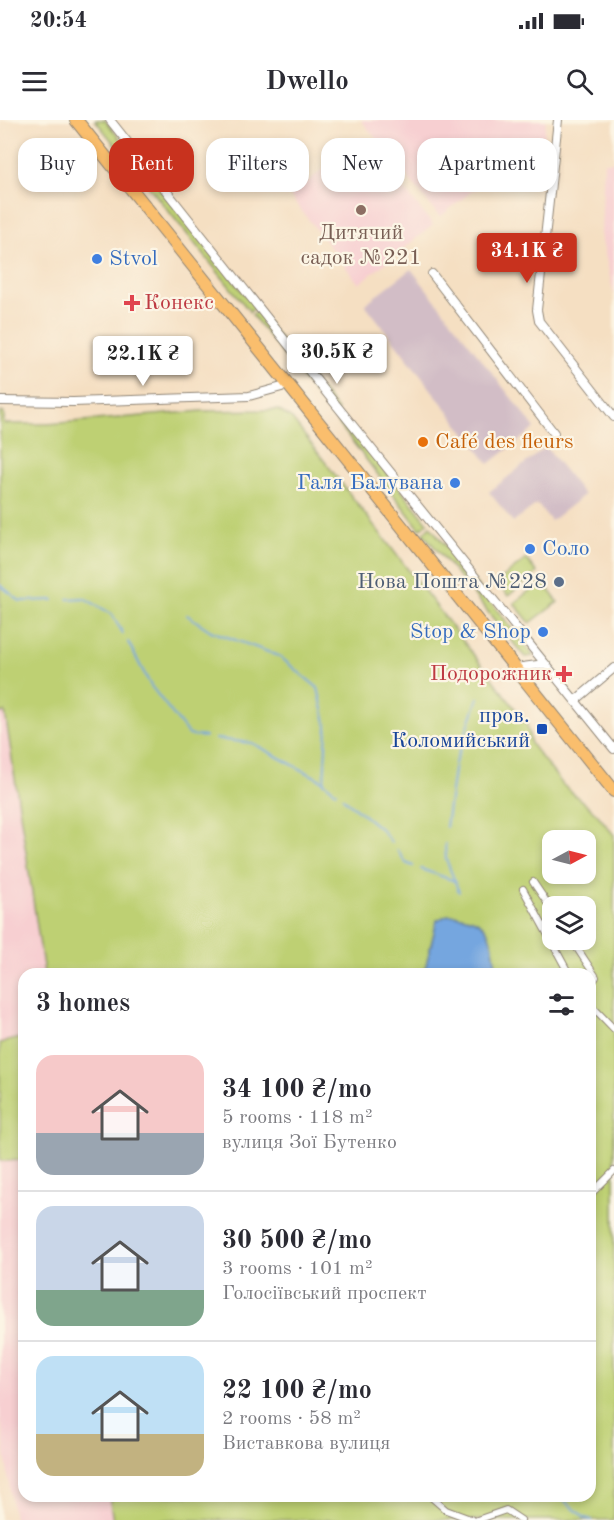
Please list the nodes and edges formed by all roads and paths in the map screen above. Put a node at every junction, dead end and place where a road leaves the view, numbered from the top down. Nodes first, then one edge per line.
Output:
1 (76, 120) edge
2 (110, 120) edge
3 (558, 120) edge
4 (432, 274) dead end
5 (289, 385) junction
6 (0, 401) edge
7 (614, 417) edge
8 (554, 432) dead end
9 (545, 664) junction
10 (515, 668) junction
11 (614, 668) edge
12 (576, 700) junction
13 (614, 749) edge
14 (614, 791) edge
15 (533, 882) dead end
16 (523, 890) dead end
17 (542, 896) edge
18 (578, 950) edge
19 (566, 968) edge
20 (590, 968) edge
21 (596, 1010) edge
22 (614, 1029) edge
23 (614, 1171) edge
24 (596, 1186) edge
25 (437, 1502) edge
26 (475, 1520) edge
27 (521, 1520) edge

1 - 5 highway
2 - 9 street
3 - 7 street
4 - 8 street
5 - 6 street
5 - 10 highway
9 - 10 street
9 - 12 street
10 - 14 highway
11 - 12 street
12 - 13 street
15 - 17 street
16 - 19 street
18 - 20 street
21 - 22 street
23 - 24 street
25 - 26 street
26 - 27 street

